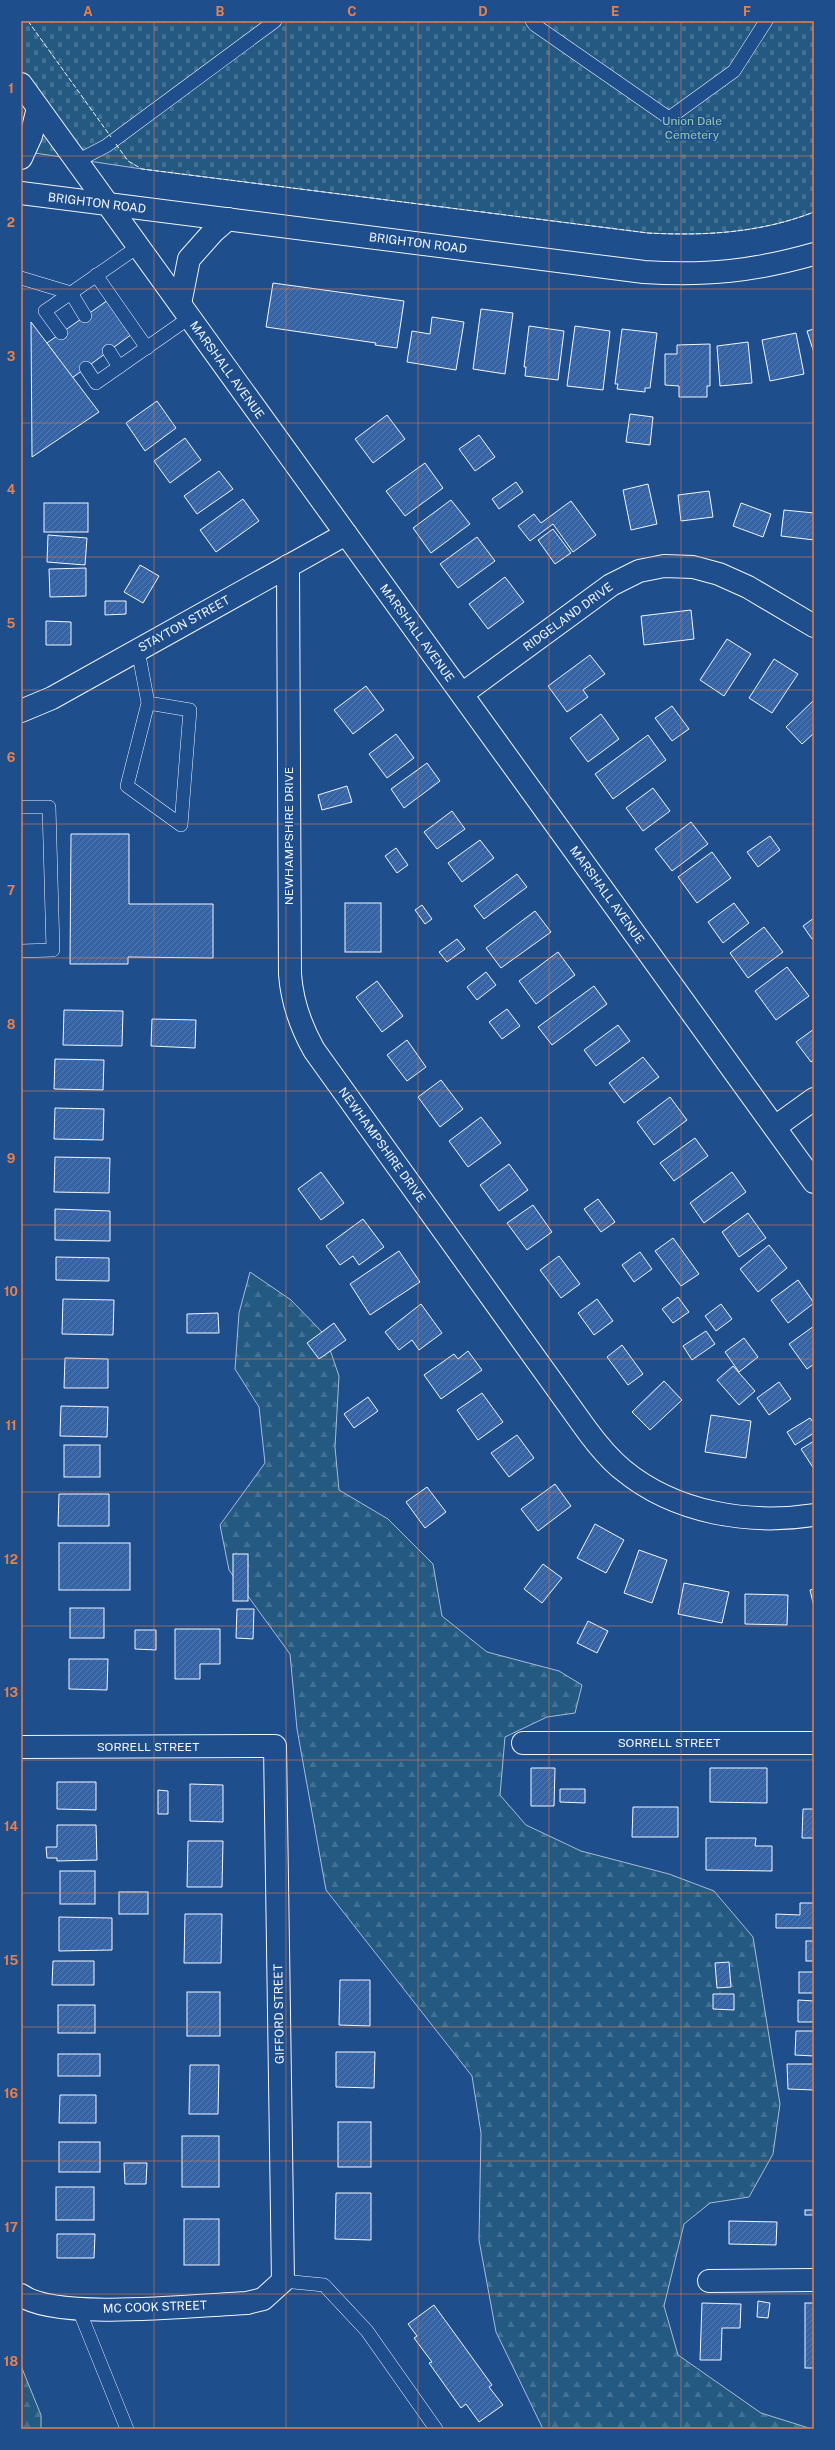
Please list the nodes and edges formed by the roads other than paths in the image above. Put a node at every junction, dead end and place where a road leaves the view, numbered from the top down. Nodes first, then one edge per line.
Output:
1 (275, 21) edge
2 (532, 21) edge
3 (766, 21) edge
4 (21, 84) edge
5 (38, 108) junction
6 (21, 158) edge
7 (77, 161) junction
8 (21, 193) edge
9 (108, 204) junction
10 (228, 220) junction
11 (139, 246) junction
12 (814, 254) edge
13 (96, 275) junction
14 (21, 278) edge
15 (71, 293) junction
16 (185, 311) junction
17 (85, 316) dead end
18 (61, 333) dead end
19 (147, 348) junction
20 (109, 351) dead end
21 (119, 367) junction
22 (86, 368) dead end
23 (346, 534) junction
24 (288, 566) junction
25 (814, 626) edge
26 (138, 650) junction
27 (462, 694) junction
28 (148, 702) junction
29 (21, 711) edge
30 (21, 807) edge
31 (21, 950) edge
32 (814, 1099) edge
33 (775, 1127) junction
34 (814, 1182) edge
35 (814, 1515) edge
36 (523, 1743) dead end
37 (814, 1743) edge
38 (275, 1746) joint
39 (21, 1747) edge
40 (814, 2280) edge
41 (283, 2281) junction
42 (709, 2281) dead end
43 (21, 2295) edge
44 (79, 2310) junction
45 (127, 2429) edge
46 (436, 2429) edge

1 - 7 lane
2 - 3 lane
4 - 5 street, MARSHALL AVENUE
5 - 6 street
5 - 7 street, MARSHALL AVENUE
7 - 9 street, MARSHALL AVENUE
8 - 9 street, BRIGHTON ROAD
9 - 10 street, BRIGHTON ROAD
9 - 11 street, MARSHALL AVENUE
10 - 12 street, BRIGHTON ROAD
10 - 16 street
11 - 13 lane
11 - 16 street, MARSHALL AVENUE
13 - 15 lane
13 - 19 lane
14 - 15 lane
15 - 17 lane
15 - 18 lane
16 - 19 lane
16 - 23 street, MARSHALL AVENUE
19 - 21 lane
20 - 21 lane
21 - 22 lane
23 - 24 street, STAYTON STREET
23 - 27 street, MARSHALL AVENUE
24 - 26 street, STAYTON STREET
24 - 35 street, NEWHAMPSHIRE DRIVE
25 - 27 street, RIDGELAND DRIVE
26 - 28 lane
26 - 29 street, STAYTON STREET
27 - 33 street, MARSHALL AVENUE
28 - 28 lane
30 - 31 lane
32 - 33 street
33 - 34 street, MARSHALL AVENUE
36 - 37 street, SORRELL STREET
38 - 39 street, SORRELL STREET
38 - 41 street, GIFFORD STREET
40 - 42 street
41 - 44 street, MC COOK STREET
41 - 46 lane
43 - 44 street, MC COOK STREET
44 - 45 lane

